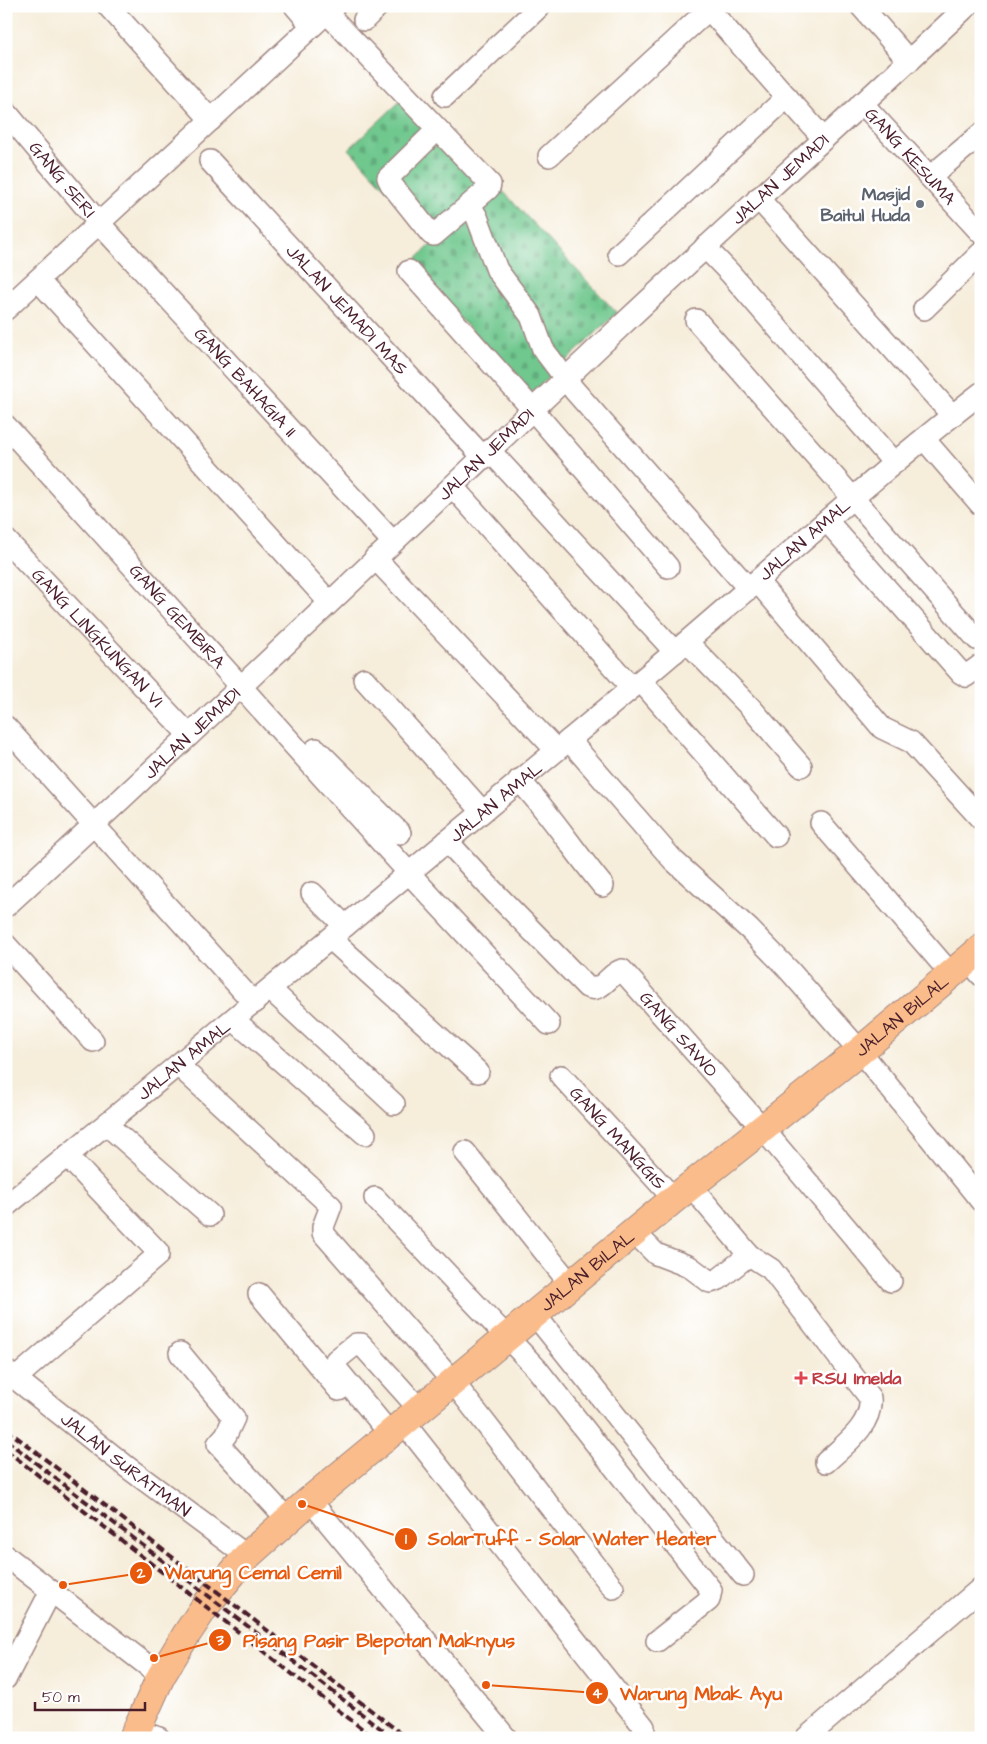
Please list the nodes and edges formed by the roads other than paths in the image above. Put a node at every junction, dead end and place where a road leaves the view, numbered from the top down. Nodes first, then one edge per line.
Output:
1 (108, 6) edge
2 (295, 6) edge
3 (540, 6) edge
4 (861, 6) edge
5 (967, 6) edge
6 (708, 8) edge
7 (324, 15) edge
8 (909, 61) junction
9 (445, 96) dead end
10 (787, 97) junction
11 (862, 103) junction
12 (6, 112) edge
13 (211, 120) junction
14 (437, 130) junction
15 (981, 134) edge
16 (823, 138) junction
17 (549, 156) dead end
18 (210, 161) dead end
19 (930, 177) junction
20 (758, 198) junction
21 (470, 205) junction
22 (99, 223) junction
23 (981, 233) edge
24 (705, 247) junction
25 (981, 253) edge
26 (619, 254) dead end
27 (409, 271) dead end
28 (38, 280) junction
29 (6, 308) edge
30 (924, 309) dead end
31 (696, 320) dead end
32 (565, 379) junction
33 (981, 393) edge
34 (533, 410) junction
35 (952, 415) junction
36 (6, 426) edge
37 (924, 439) junction
38 (487, 455) junction
39 (894, 463) junction
40 (453, 487) junction
41 (853, 499) junction
42 (981, 505) edge
43 (827, 521) junction
44 (6, 540) edge
45 (392, 541) junction
46 (375, 558) junction
47 (668, 567) dead end
48 (753, 585) junction
49 (329, 602) junction
50 (977, 638) dead end
51 (681, 647) junction
52 (981, 665) edge
53 (364, 679) dead end
54 (244, 683) junction
55 (636, 684) junction
56 (6, 727) edge
57 (189, 735) junction
58 (562, 745) junction
59 (801, 766) dead end
60 (519, 780) junction
61 (482, 811) junction
62 (981, 819) edge
63 (821, 823) dead end
64 (95, 825) junction
65 (400, 833) dead end
66 (776, 836) dead end
67 (447, 841) junction
68 (409, 872) junction
69 (604, 886) dead end
70 (312, 893) dead end
71 (6, 906) edge
72 (338, 932) junction
73 (6, 944) edge
74 (970, 964) edge
75 (262, 997) junction
76 (234, 1020) junction
77 (549, 1024) dead end
78 (94, 1041) dead end
79 (860, 1051) junction
80 (178, 1066) junction
81 (478, 1072) dead end
82 (561, 1076) dead end
83 (394, 1104) dead end
84 (106, 1125) junction
85 (763, 1129) junction
86 (364, 1134) dead end
87 (465, 1152) dead end
88 (67, 1156) junction
89 (683, 1192) junction
90 (374, 1198) dead end
91 (981, 1201) edge
92 (6, 1206) edge
93 (210, 1215) dead end
94 (635, 1233) junction
95 (749, 1255) junction
96 (891, 1281) dead end
97 (571, 1285) junction
98 (259, 1294) dead end
99 (535, 1315) junction
100 (508, 1338) junction
101 (180, 1353) dead end
102 (11, 1375) edge
103 (454, 1382) junction
104 (400, 1428) junction
105 (826, 1462) dead end
106 (310, 1500) junction
107 (288, 1520) junction
108 (6, 1556) edge
109 (247, 1556) junction
110 (743, 1576) dead end
111 (613, 1588) dead end
112 (981, 1588) edge
113 (51, 1591) junction
114 (657, 1640) dead end
115 (161, 1676) junction
116 (6, 1678) edge
117 (644, 1727) dead end
118 (143, 1735) edge
119 (506, 1738) edge
120 (806, 1738) edge

1 - 13 street
2 - 7 street
3 - 9 street
4 - 8 street
5 - 8 street, JALAN JEMADI
6 - 10 street
6 - 17 street
7 - 13 street
7 - 14 street
8 - 11 street, JALAN JEMADI
10 - 16 street
10 - 26 street
11 - 16 street, JALAN JEMADI
11 - 19 street, GANG KESUMA
12 - 22 street, GANG SERI
13 - 22 street
14 - 21 street
14 - 21 street
15 - 19 street
16 - 20 street, JALAN JEMADI
18 - 38 street, JALAN JEMADI MAS
19 - 23 street, GANG KESUMA
20 - 24 street, JALAN JEMADI
20 - 35 street
21 - 32 street
22 - 28 street
22 - 45 street, GANG BAHAGIA II
24 - 32 street, JALAN JEMADI
24 - 39 street
25 - 30 street
27 - 34 street
28 - 29 street
28 - 49 street
31 - 41 street
32 - 34 street, JALAN JEMADI
32 - 48 street
33 - 35 street, JALAN AMAL
34 - 38 street, JALAN JEMADI
34 - 47 street
35 - 37 street, JALAN AMAL
36 - 54 street, GANG GEMBIRA
37 - 39 street, JALAN AMAL
37 - 42 street
38 - 40 street, JALAN JEMADI
38 - 51 street, JALAN JEMADI MAS
39 - 41 street, JALAN AMAL
40 - 45 street, JALAN JEMADI
40 - 55 street
41 - 43 street, JALAN AMAL
41 - 50 street
43 - 48 street, JALAN AMAL
43 - 52 street
44 - 57 street, GANG LINGKUNGAN VI
45 - 46 street, JALAN JEMADI
46 - 49 street, JALAN JEMADI
46 - 58 street
48 - 51 street, JALAN AMAL
48 - 62 street
49 - 54 street, JALAN JEMADI
51 - 55 street, JALAN AMAL
51 - 59 street, JALAN JEMADI MAS
53 - 61 street
54 - 57 street, JALAN JEMADI
54 - 65 street
54 - 68 street, GANG GEMBIRA
55 - 58 street, JALAN AMAL
55 - 66 street
56 - 64 street
57 - 64 street, JALAN JEMADI
58 - 60 street, JALAN AMAL
58 - 79 street
60 - 61 street, JALAN AMAL
60 - 69 street
61 - 67 street, JALAN AMAL
63 - 74 street
64 - 71 street, JALAN JEMADI
64 - 75 street
67 - 68 street, JALAN AMAL
67 - 85 street, GANG SAWO
68 - 72 street, JALAN AMAL
68 - 77 street, GANG GEMBIRA
70 - 72 street
72 - 75 street, JALAN AMAL
72 - 81 street
73 - 78 street
74 - 79 main road, JALAN BILAL
75 - 76 street, JALAN AMAL
75 - 83 street
76 - 80 street, JALAN AMAL
76 - 86 street
79 - 85 main road, JALAN BILAL
79 - 91 street
80 - 84 street, JALAN AMAL
80 - 103 street
82 - 89 street, GANG MANGGIS
84 - 88 street, JALAN AMAL
84 - 93 street
85 - 89 main road, JALAN BILAL
85 - 96 street
87 - 97 street
88 - 92 street, JALAN AMAL
88 - 102 street
89 - 94 main road, JALAN BILAL
89 - 95 street, GANG MANGGIS
90 - 100 street
94 - 95 street
94 - 97 main road, JALAN BILAL
95 - 105 street, GANG MANGGIS
97 - 99 main road, JALAN BILAL
98 - 104 street
99 - 100 main road, JALAN BILAL
99 - 110 street
100 - 103 main road, JALAN BILAL
100 - 114 street
101 - 107 street
102 - 109 street, JALAN SURATMAN
103 - 104 main road, JALAN BILAL
103 - 111 street
104 - 106 main road, JALAN BILAL
104 - 117 street
106 - 107 main road, JALAN BILAL
106 - 119 street
107 - 109 main road, JALAN BILAL
108 - 113 street
109 - 115 main road, JALAN BILAL
112 - 120 street
113 - 115 street
113 - 116 street
115 - 118 main road, JALAN BILAL

